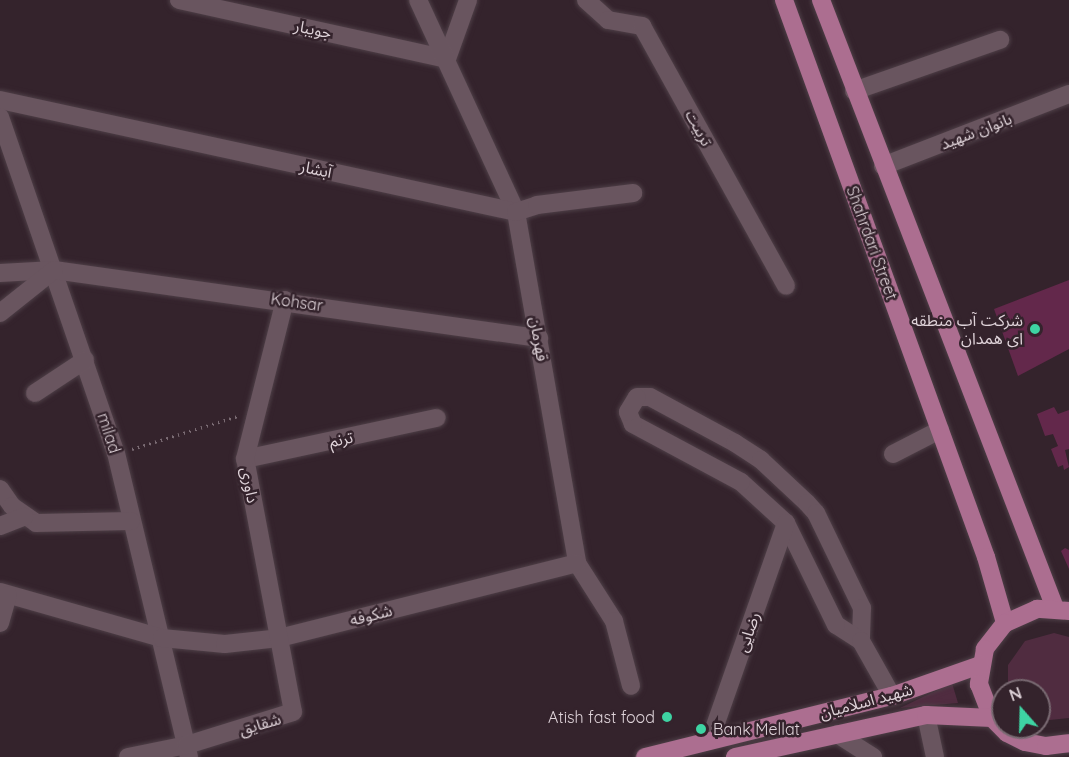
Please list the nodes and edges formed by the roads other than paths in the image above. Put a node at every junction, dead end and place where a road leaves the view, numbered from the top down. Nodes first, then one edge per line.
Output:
1 (179, 0) edge
2 (418, 0) edge
3 (468, 0) edge
4 (586, 0) edge
5 (784, 0) edge
6 (821, 0) edge
7 (1000, 40) dead end
8 (447, 59) junction
9 (854, 91) junction
10 (1069, 94) edge
11 (0, 100) edge
12 (0, 117) edge
13 (6, 151) edge
14 (883, 166) junction
15 (633, 193) dead end
16 (516, 212) junction
17 (54, 270) junction
18 (0, 273) edge
19 (786, 286) dead end
20 (285, 300) junction
21 (0, 313) edge
22 (539, 338) junction
23 (85, 360) junction
24 (35, 393) dead end
25 (437, 418) dead end
26 (940, 430) junction
27 (893, 454) dead end
28 (245, 459) junction
29 (0, 489) edge
30 (24, 517) junction
31 (131, 521) junction
32 (786, 523) junction
33 (0, 526) edge
34 (577, 563) junction
35 (4, 593) edge
36 (1062, 610) edge
37 (0, 623) edge
38 (1005, 623) junction
39 (162, 638) junction
40 (279, 638) junction
41 (861, 641) junction
42 (980, 665) junction
43 (631, 686) dead end
44 (892, 696) junction
45 (926, 715) junction
46 (991, 715) edge
47 (991, 718) edge
48 (837, 734) junction
49 (1018, 739) edge
50 (710, 740) junction
51 (1069, 743) edge
52 (188, 751) edge
53 (1048, 752) edge
54 (128, 757) edge
55 (645, 757) edge
56 (735, 757) edge
57 (873, 757) edge
58 (935, 757) edge

1 - 8 street, جویبار
2 - 8 street, قهرمان
3 - 8 street
4 - 19 street, تربیت
5 - 26 main road, Shahrdari Street
6 - 9 main road
7 - 9 street
8 - 16 street, قهرمان
9 - 14 main road
10 - 14 street, بانوان شهید
11 - 16 street, آبشار
12 - 13 street, milad
13 - 17 street, milad
14 - 36 main road
15 - 16 street, آبشار
16 - 22 street, قهرمان
17 - 18 street, Kohsar
17 - 20 street, Kohsar
17 - 21 street
17 - 23 street, milad
20 - 22 street, Kohsar
20 - 28 street, داوری
22 - 34 street, قهرمان
23 - 24 street
23 - 31 street, milad
25 - 28 street, ترنم
26 - 27 street
26 - 38 main road, Shahrdari Street
28 - 40 street, داوری
29 - 30 street
30 - 31 street
30 - 33 street
31 - 39 street, milad
32 - 41 street
32 - 41 street
32 - 50 street, رضایی
34 - 40 street, شکوفه
34 - 43 street, قهرمان
35 - 37 street
35 - 39 street, شکوفه
36 - 38 main road
38 - 42 main road
39 - 40 street, شکوفه
39 - 52 street, milad
40 - 52 street, شقایق
41 - 44 street
42 - 44 main road, شهید اسلامیان
42 - 46 main road
44 - 50 main road, شهید اسلامیان
45 - 47 main road, شهید اسلامیان
45 - 48 main road, شهید اسلامیان
45 - 58 street
48 - 56 main road, شهید اسلامیان
48 - 57 street
49 - 53 main road
50 - 55 main road, شهید اسلامیان
51 - 53 main road
52 - 54 street

